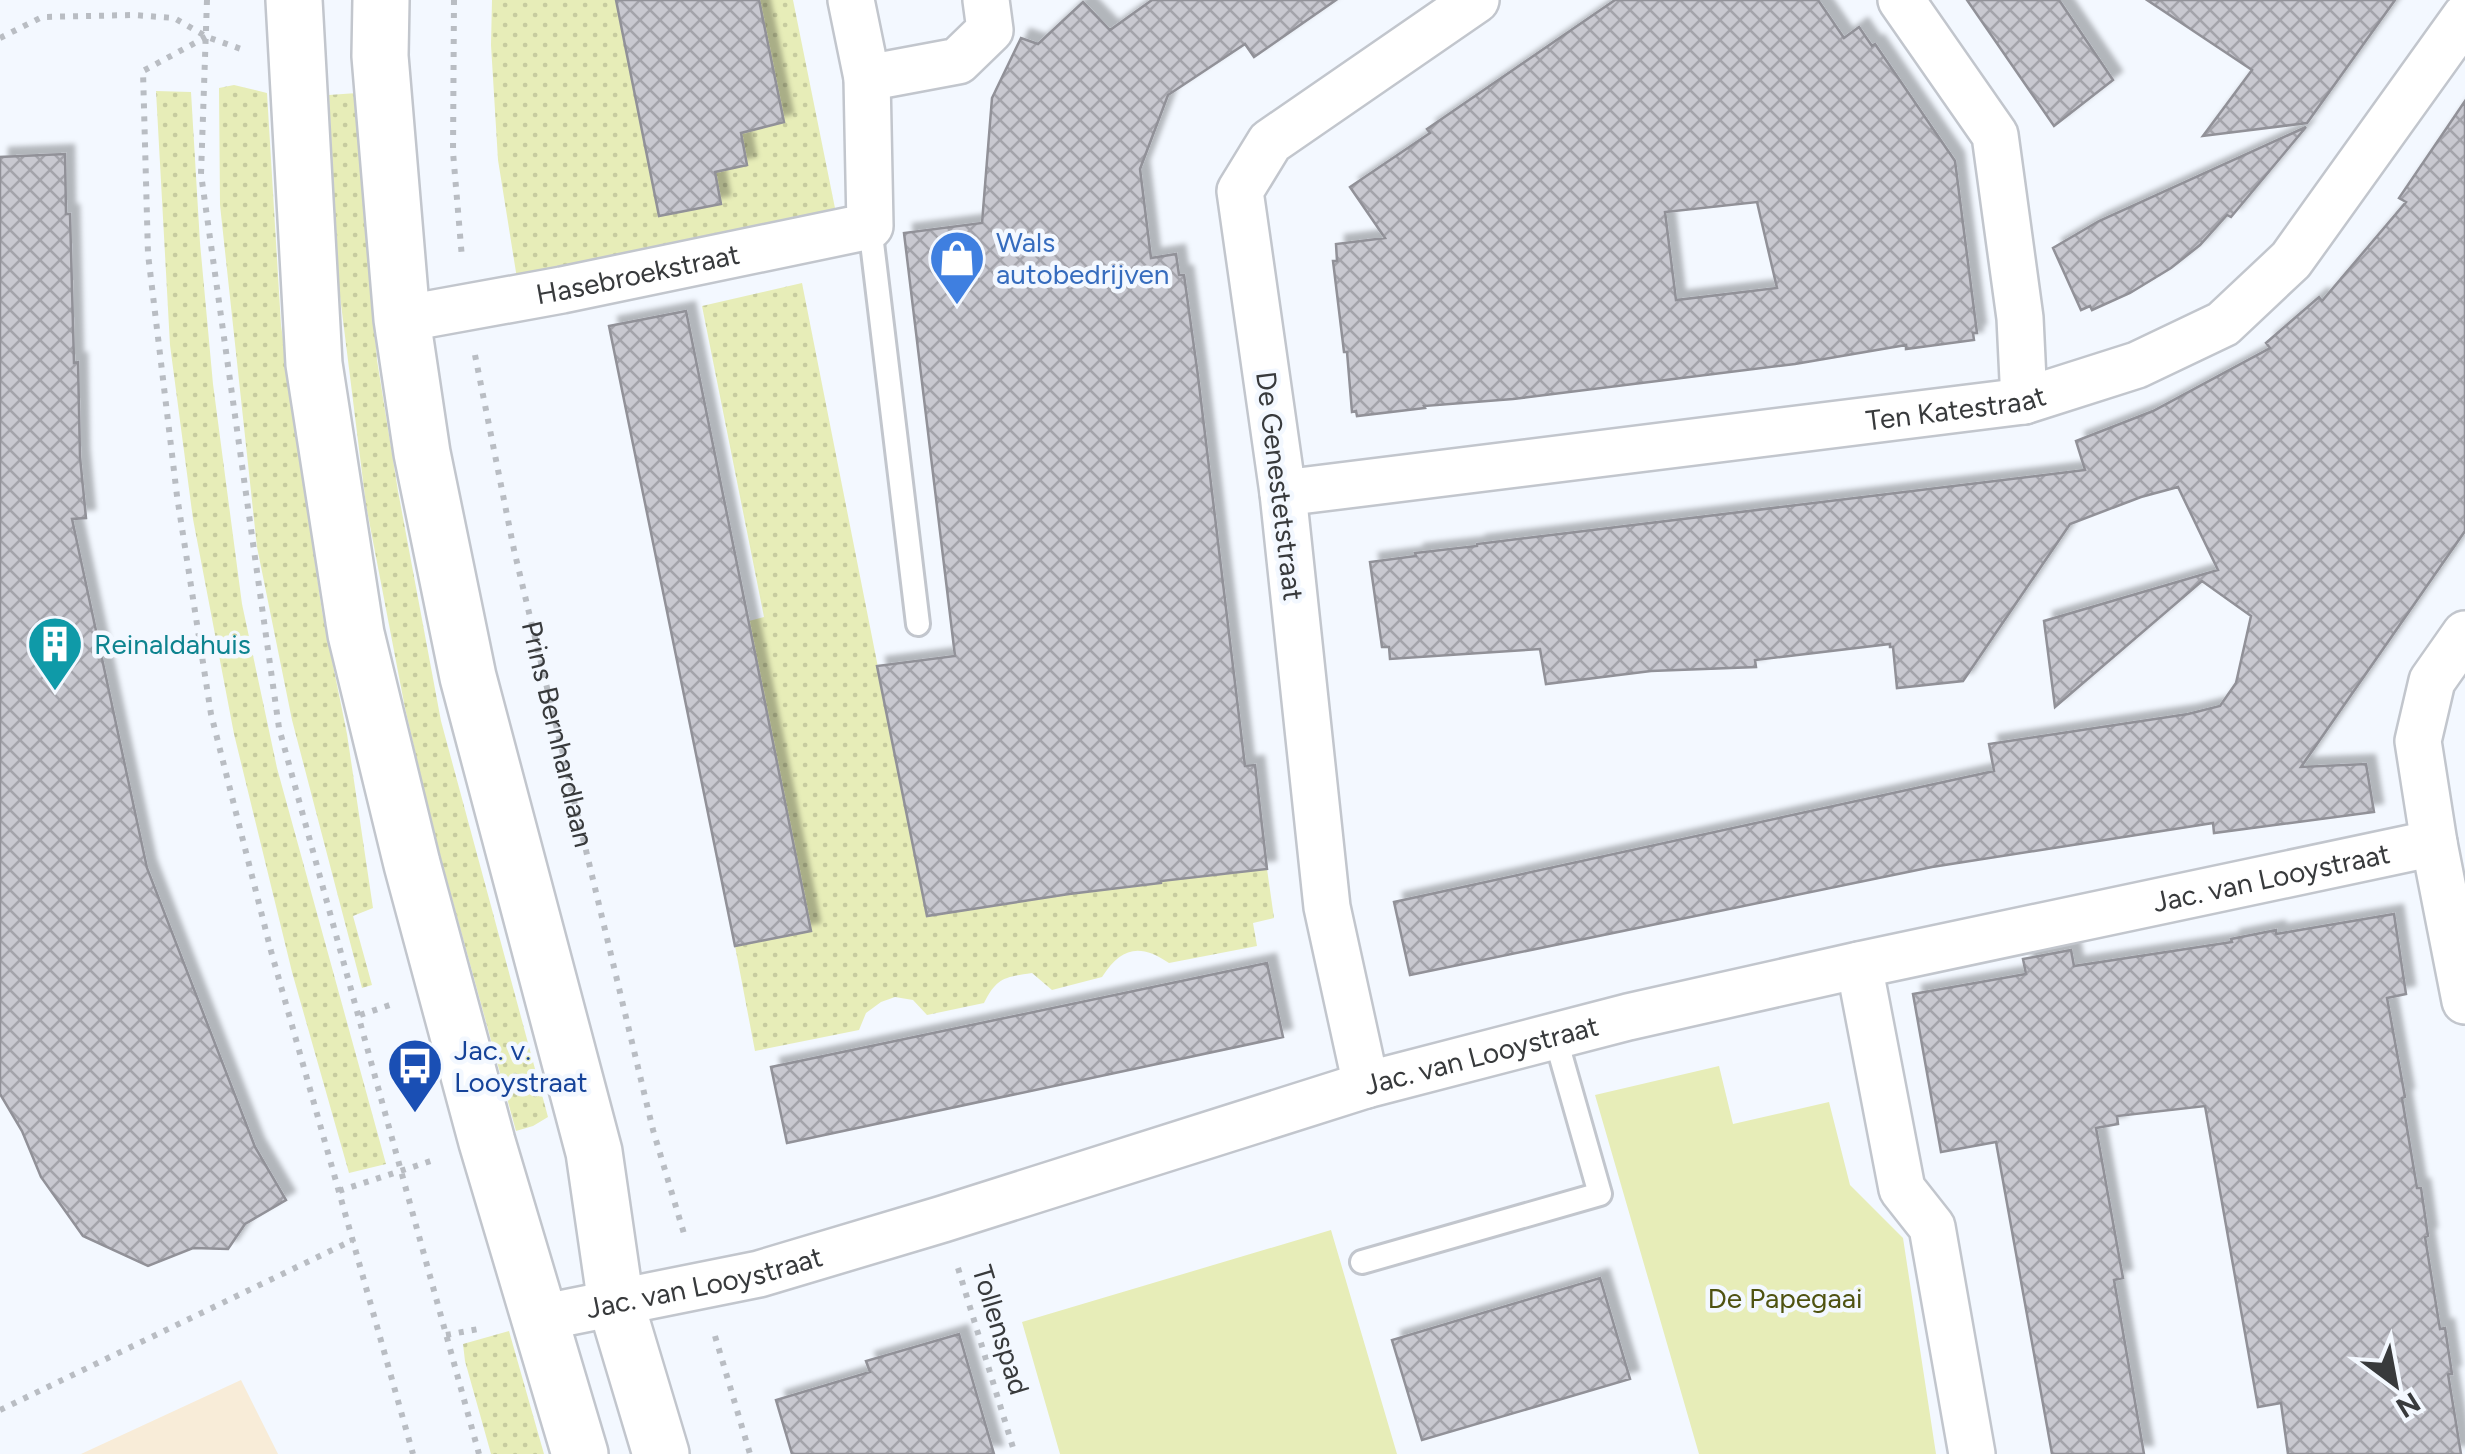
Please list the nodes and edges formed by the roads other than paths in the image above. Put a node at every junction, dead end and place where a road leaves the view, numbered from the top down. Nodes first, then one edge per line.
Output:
1 (294, 0) edge
2 (381, 0) edge
3 (851, 0) edge
4 (986, 0) edge
5 (1476, 0) edge
6 (1901, 0) edge
7 (2465, 17) edge
8 (867, 78) junction
9 (870, 226) junction
10 (402, 319) junction
11 (2024, 401) junction
12 (1283, 493) junction
13 (918, 624) dead end
14 (2465, 634) edge
15 (2434, 843) junction
16 (1858, 965) junction
17 (2465, 1001) edge
18 (1556, 1036) junction
19 (1366, 1085) junction
20 (1362, 1262) dead end
21 (616, 1304) junction
22 (540, 1318) junction
23 (580, 1454) edge
24 (661, 1454) edge
25 (1972, 1454) edge

1 - 22 main road
2 - 10 main road
3 - 8 street
4 - 8 street
5 - 12 street, De Genestetstraat
6 - 11 street
7 - 11 street, Ten Katestraat
8 - 9 street
9 - 10 street, Hasebroekstraat
9 - 13 lane
10 - 21 main road
11 - 12 street, Ten Katestraat
12 - 19 street, De Genestetstraat
14 - 15 street
15 - 16 street, Jac. van Looystraat
15 - 17 street
16 - 18 street, Jac. van Looystraat
16 - 25 street
18 - 19 street, Jac. van Looystraat
18 - 20 lane
19 - 21 street, Jac. van Looystraat
21 - 22 street, Jac. van Looystraat
21 - 24 main road
22 - 23 main road

